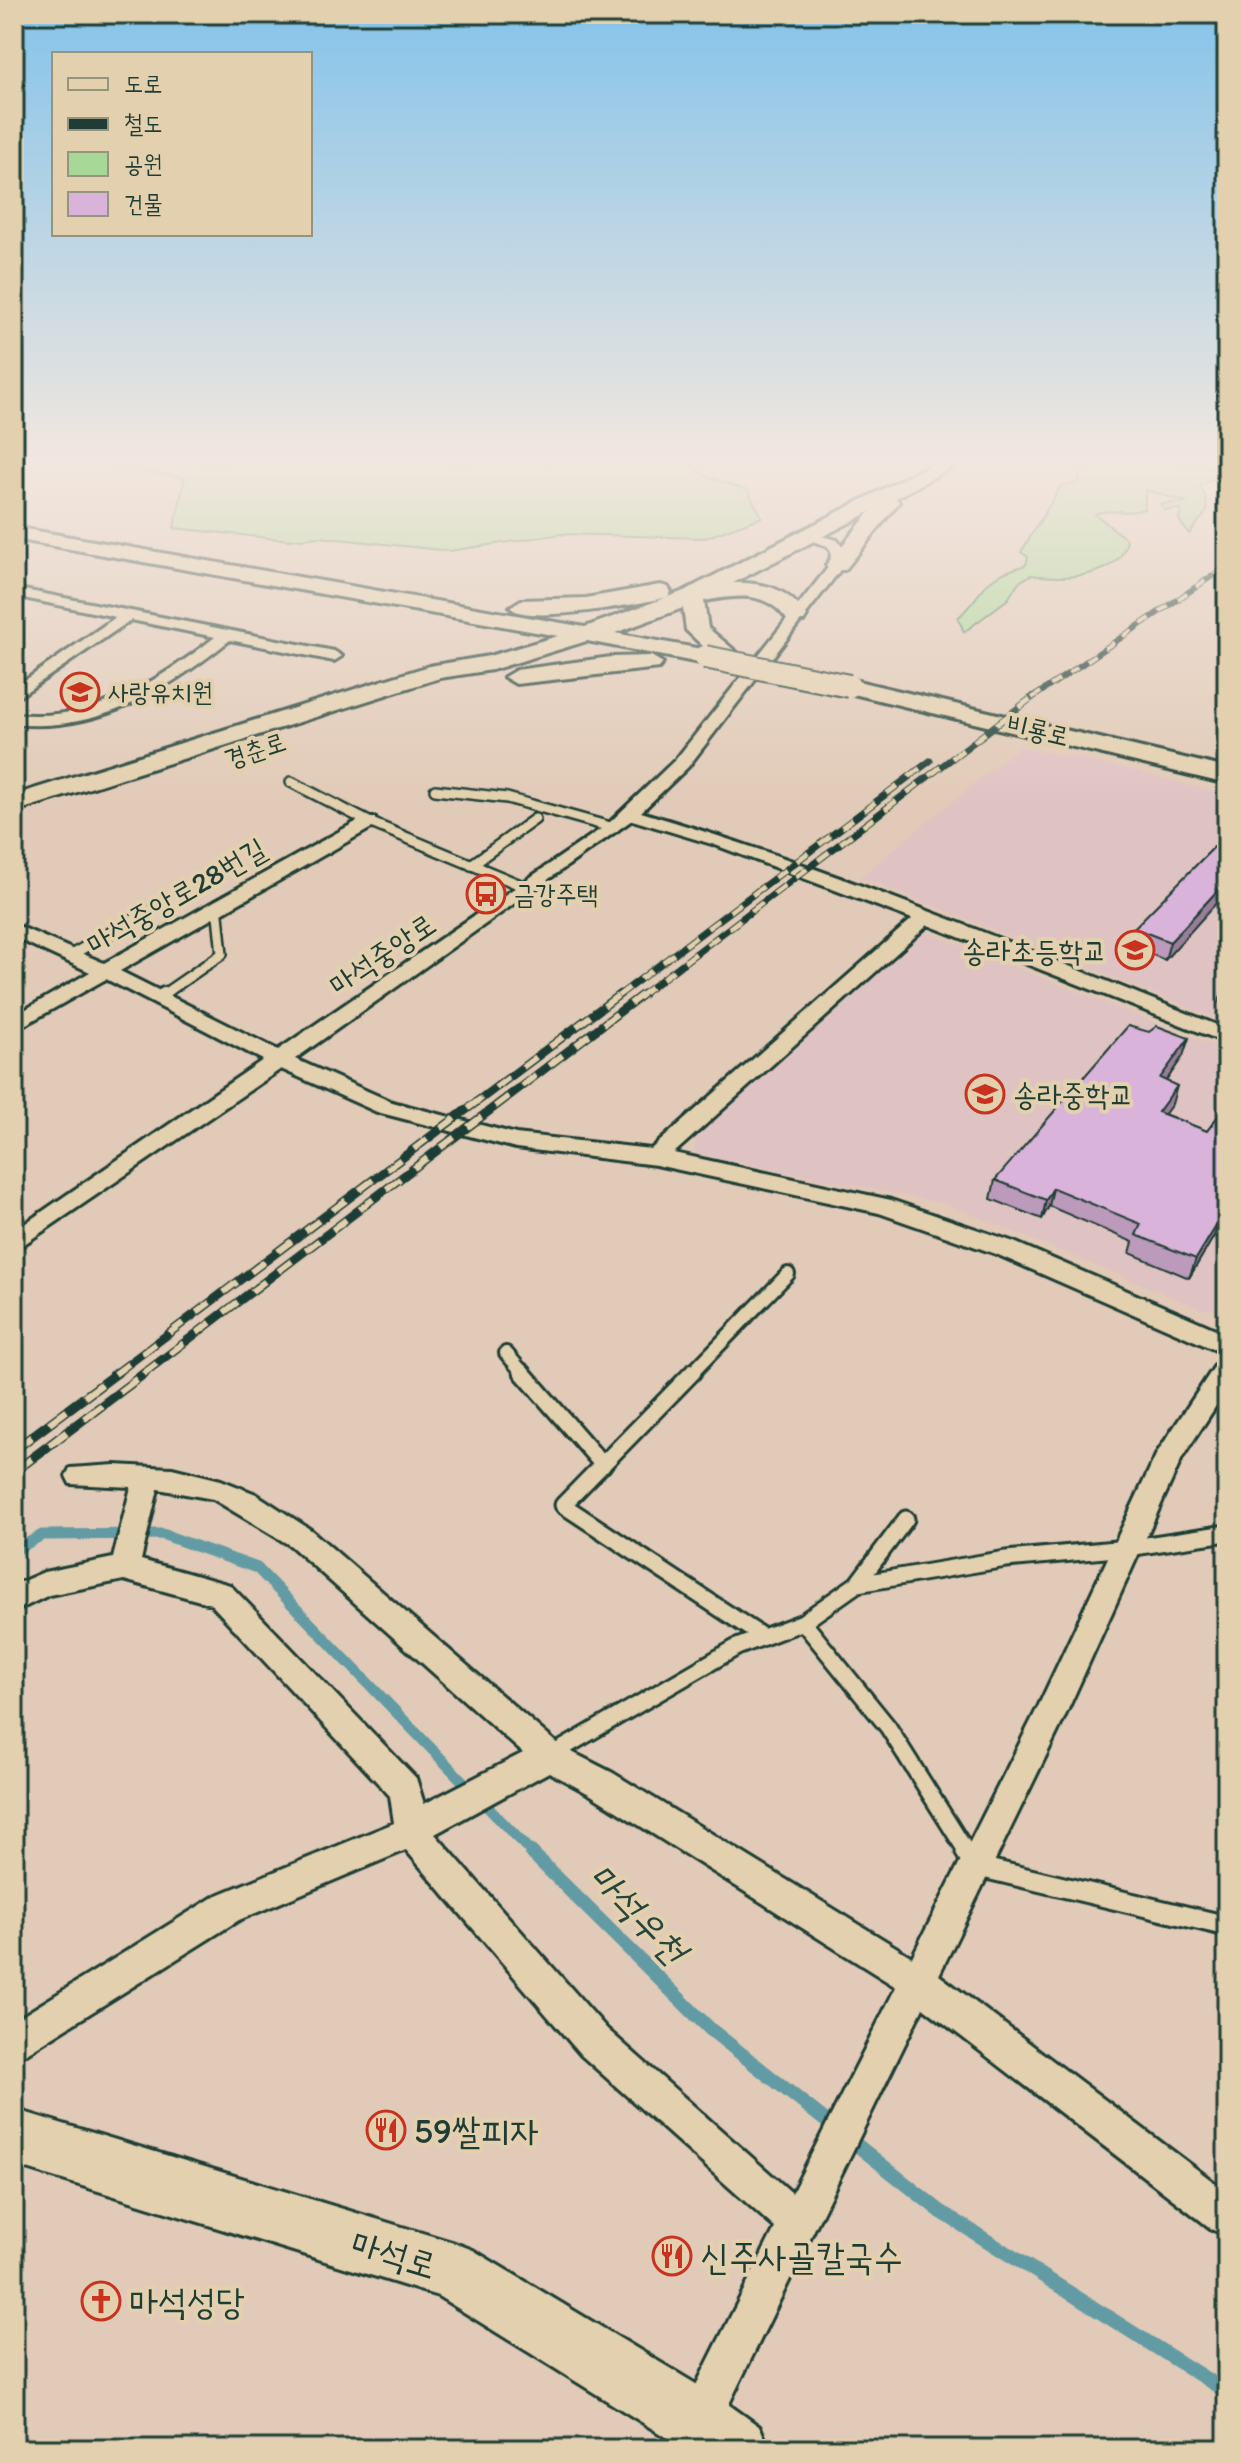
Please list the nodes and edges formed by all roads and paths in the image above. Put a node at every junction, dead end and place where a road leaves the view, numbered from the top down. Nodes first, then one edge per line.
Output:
1 (278, 578) edge
2 (727, 578) edge
3 (827, 578) edge
4 (721, 581) junction
5 (14, 592) edge
6 (692, 596) junction
7 (36, 597) junction
8 (407, 600) junction
9 (14, 611) edge
10 (128, 615) junction
11 (796, 616) junction
12 (228, 634) junction
13 (588, 637) junction
14 (482, 647) junction
15 (710, 650) junction
16 (334, 656) dead end
17 (733, 661) junction
18 (14, 695) edge
19 (425, 695) junction
20 (14, 719) edge
21 (1227, 776) edge
22 (291, 782) dead end
23 (435, 790) dead end
24 (14, 804) edge
25 (630, 814) junction
26 (535, 819) dead end
27 (369, 822) junction
28 (14, 827) edge
29 (614, 828) junction
30 (471, 865) junction
31 (530, 889) junction
32 (163, 903) dead end
33 (217, 905) junction
34 (925, 917) junction
35 (14, 930) edge
36 (71, 955) junction
37 (105, 971) junction
38 (158, 998) junction
39 (14, 1025) edge
40 (1227, 1037) edge
41 (280, 1060) junction
42 (656, 1157) junction
43 (14, 1243) edge
44 (788, 1274) dead end
45 (1227, 1345) edge
46 (506, 1353) dead end
47 (1227, 1368) edge
48 (603, 1465) junction
49 (80, 1476) dead end
50 (144, 1488) junction
51 (906, 1519) dead end
52 (1227, 1533) edge
53 (1127, 1548) junction
54 (127, 1561) junction
55 (857, 1584) junction
56 (14, 1599) edge
57 (803, 1622) junction
58 (763, 1637) junction
59 (549, 1756) junction
60 (421, 1824) junction
61 (975, 1866) junction
62 (1227, 1926) edge
63 (918, 1981) junction
64 (14, 2043) edge
65 (14, 2137) edge
66 (1227, 2216) edge
67 (799, 2224) junction
68 (707, 2440) edge

1 - 8 street
2 - 4 street, 경춘로
3 - 11 street, 마석중앙로
4 - 6 street, 경춘로
4 - 8 street
5 - 7 street
6 - 11 street
6 - 13 street, 경춘로
6 - 15 street
7 - 9 street
7 - 10 street
8 - 13 street
8 - 14 street
10 - 12 street
10 - 18 street
11 - 25 street, 마석중앙로
12 - 16 street
12 - 20 street
13 - 14 street, 경춘로
13 - 15 street
14 - 19 street, 경춘로
14 - 24 street, 경춘로
15 - 17 street, bridge
17 - 19 street, bridge
17 - 21 street, 비룡로, bridge
19 - 28 street, 경춘로
22 - 27 lane
23 - 29 lane
25 - 29 street, 마석중앙로
25 - 34 street
26 - 30 lane
27 - 30 lane
27 - 33 street, 마석중앙로28번길
29 - 31 street, 마석중앙로
30 - 31 lane
31 - 41 street, 마석중앙로
32 - 36 lane
33 - 37 street, 마석중앙로28번길
33 - 38 lane
34 - 40 street
34 - 42 street
35 - 36 street
36 - 37 street
37 - 38 street
37 - 39 street, 마석중앙로28번길
38 - 41 street
41 - 42 street
41 - 43 street, 마석중앙로
42 - 45 street
44 - 48 lane
46 - 48 lane
47 - 53 street
48 - 58 lane
49 - 50 street
50 - 54 street
50 - 59 street
51 - 55 lane
52 - 53 lane
53 - 55 lane
53 - 61 street
54 - 56 street
54 - 60 street
55 - 57 lane
57 - 58 lane
57 - 61 lane
58 - 59 lane
59 - 60 street
59 - 63 street
60 - 64 street
60 - 67 street
61 - 62 lane
61 - 63 street
63 - 66 street
63 - 67 street
65 - 68 street, 마석로
67 - 68 street

